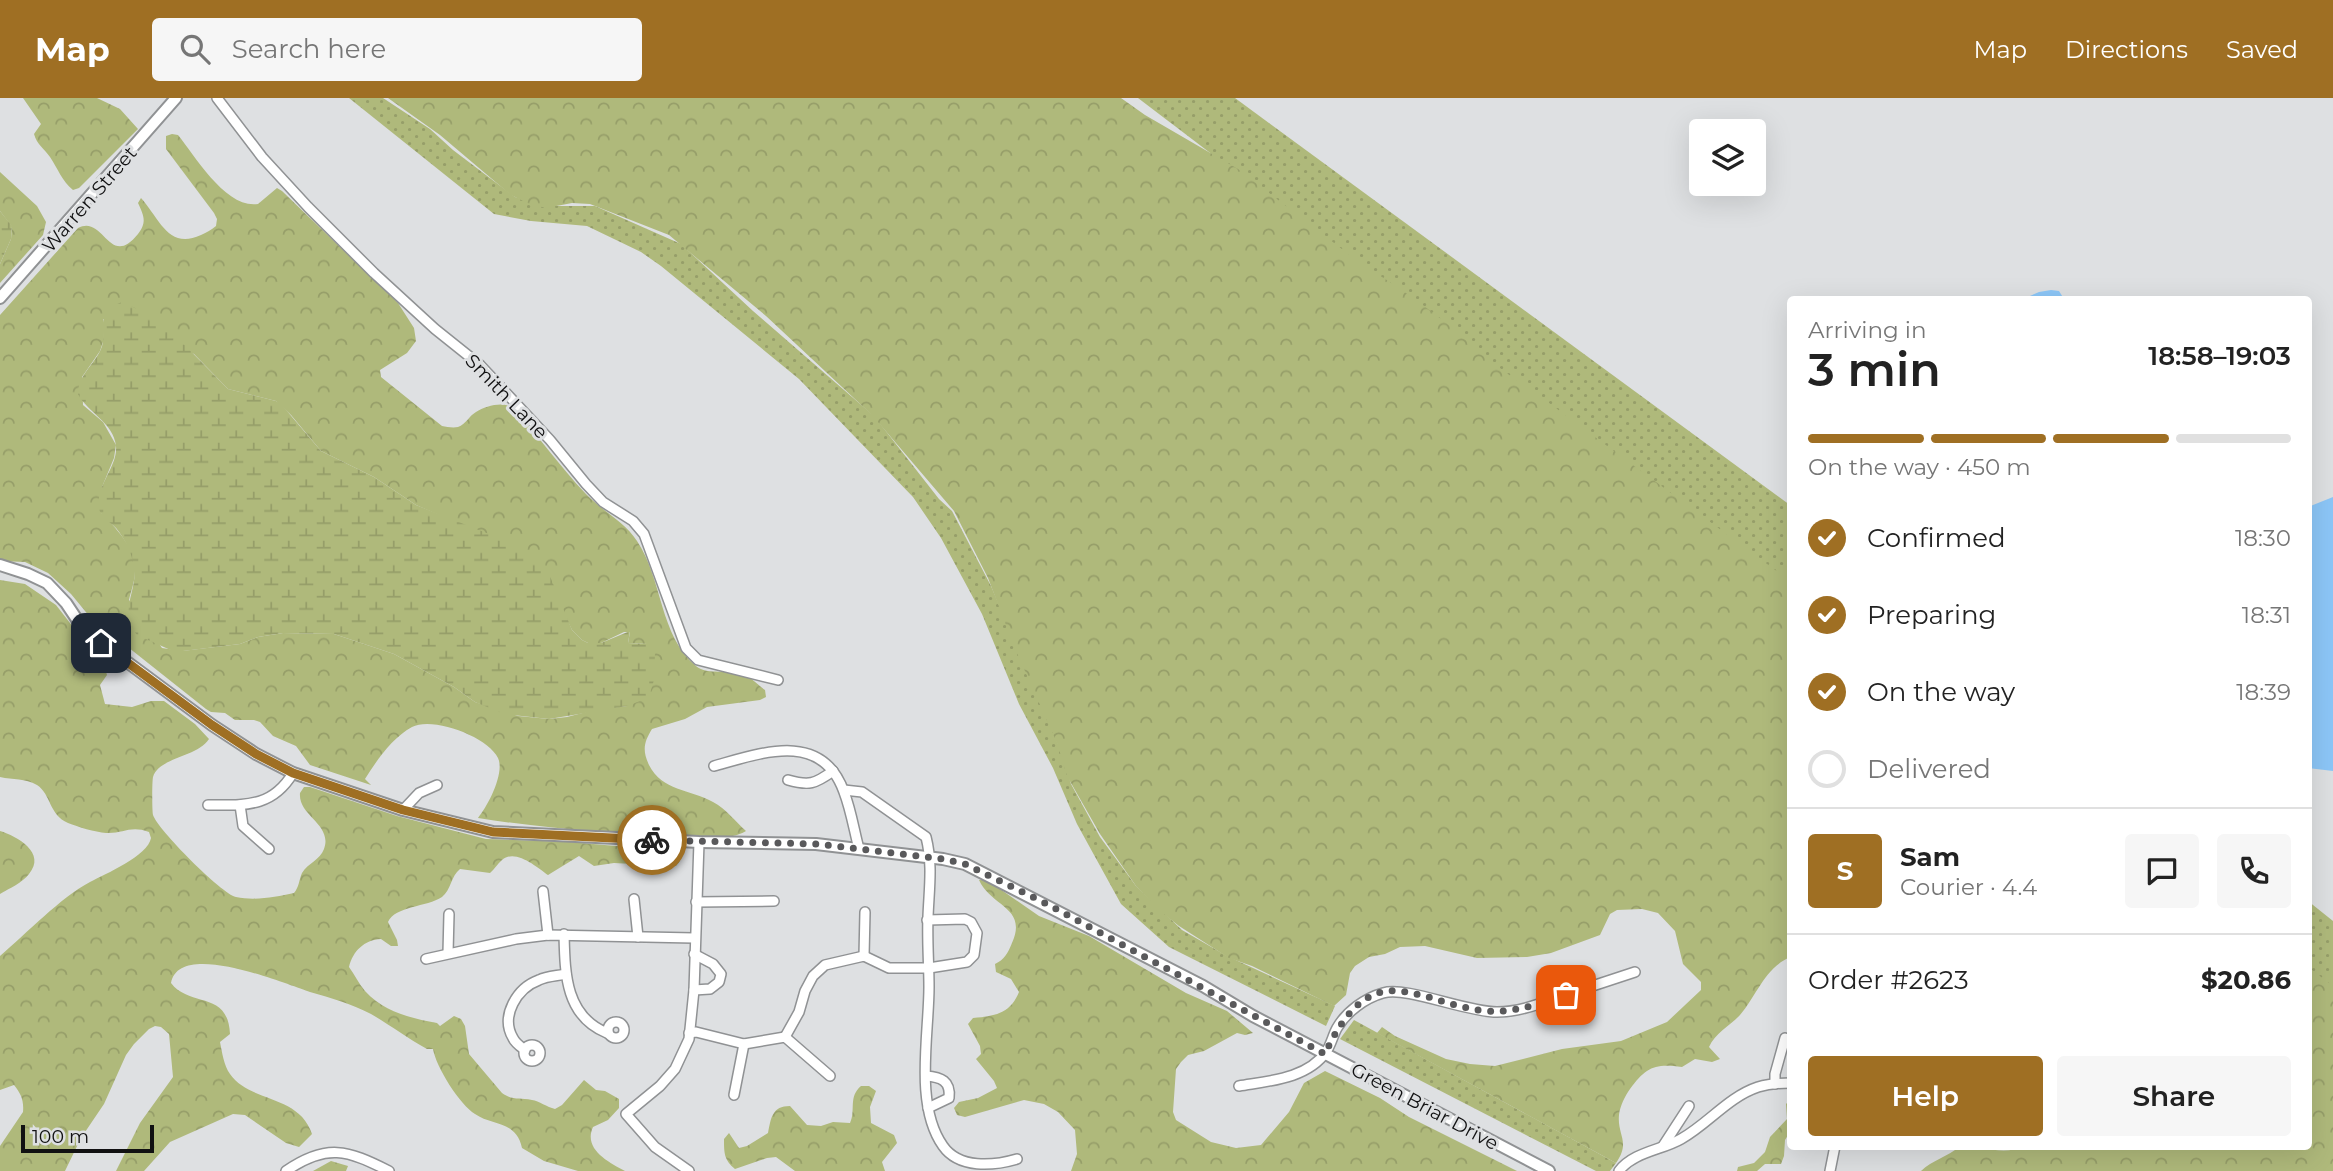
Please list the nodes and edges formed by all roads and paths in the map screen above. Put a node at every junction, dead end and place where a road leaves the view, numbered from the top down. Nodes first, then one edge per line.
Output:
1 (176, 98) edge
2 (217, 98) edge
3 (0, 298) edge
4 (0, 565) edge
5 (778, 680) dead end
6 (714, 766) dead end
7 (833, 771) junction
8 (293, 773) junction
9 (788, 780) dead end
10 (437, 785) dead end
11 (844, 790) junction
12 (208, 805) dead end
13 (240, 805) junction
14 (403, 810) junction
15 (699, 842) junction
16 (269, 849) dead end
17 (859, 849) junction
18 (931, 858) junction
19 (543, 891) dead end
20 (634, 899) dead end
21 (774, 901) dead end
22 (696, 902) junction
23 (865, 912) dead end
24 (449, 914) dead end
25 (928, 920) junction
26 (564, 934) junction
27 (548, 935) junction
28 (638, 937) junction
29 (694, 938) junction
30 (448, 953) junction
31 (694, 954) junction
32 (864, 956) junction
33 (426, 959) dead end
34 (929, 968) junction
35 (1635, 972) dead end
36 (566, 974) junction
37 (694, 989) junction
38 (607, 1032) dead end
39 (690, 1033) junction
40 (785, 1037) junction
41 (1785, 1038) dead end
42 (744, 1044) junction
43 (525, 1050) dead end
44 (1325, 1054) junction
45 (831, 1076) dead end
46 (926, 1076) junction
47 (1787, 1083) edge
48 (1775, 1084) junction
49 (1239, 1086) dead end
50 (734, 1095) dead end
51 (1689, 1106) dead end
52 (928, 1108) junction
53 (1662, 1148) junction
54 (1834, 1150) edge
55 (1017, 1159) dead end
56 (286, 1171) edge
57 (389, 1171) edge
58 (689, 1171) edge
59 (1549, 1171) edge
60 (1619, 1171) edge
61 (1830, 1171) edge

1 - 3 street, Warren Street
2 - 5 street, Smith Lane
4 - 8 street, Green Briar Drive
6 - 7 street
7 - 9 street
7 - 11 street
8 - 13 street
8 - 14 street, Green Briar Drive
10 - 14 street
11 - 17 street
11 - 18 street
12 - 13 street
13 - 16 street
14 - 15 street, Green Briar Drive
15 - 17 street, Green Briar Drive
15 - 22 street
17 - 18 street, Green Briar Drive
18 - 25 street
18 - 44 street, Green Briar Drive
19 - 27 street
20 - 28 street
21 - 22 street
22 - 29 street
23 - 32 street
24 - 30 street
25 - 34 street
25 - 34 street
26 - 27 street
26 - 28 street
26 - 36 street
27 - 30 street
28 - 29 street
29 - 31 street
30 - 33 street
31 - 37 street
31 - 37 street
32 - 34 street
32 - 40 street
34 - 46 street
35 - 44 street
36 - 38 street
36 - 43 street
37 - 39 street
39 - 42 street
39 - 58 street
40 - 42 street
40 - 45 street
41 - 48 street
42 - 50 street
44 - 49 street
44 - 59 street, Green Briar Drive
46 - 52 street
46 - 52 street
47 - 48 street
48 - 53 street
51 - 53 street
52 - 55 street
53 - 60 street
54 - 61 street
56 - 57 street

